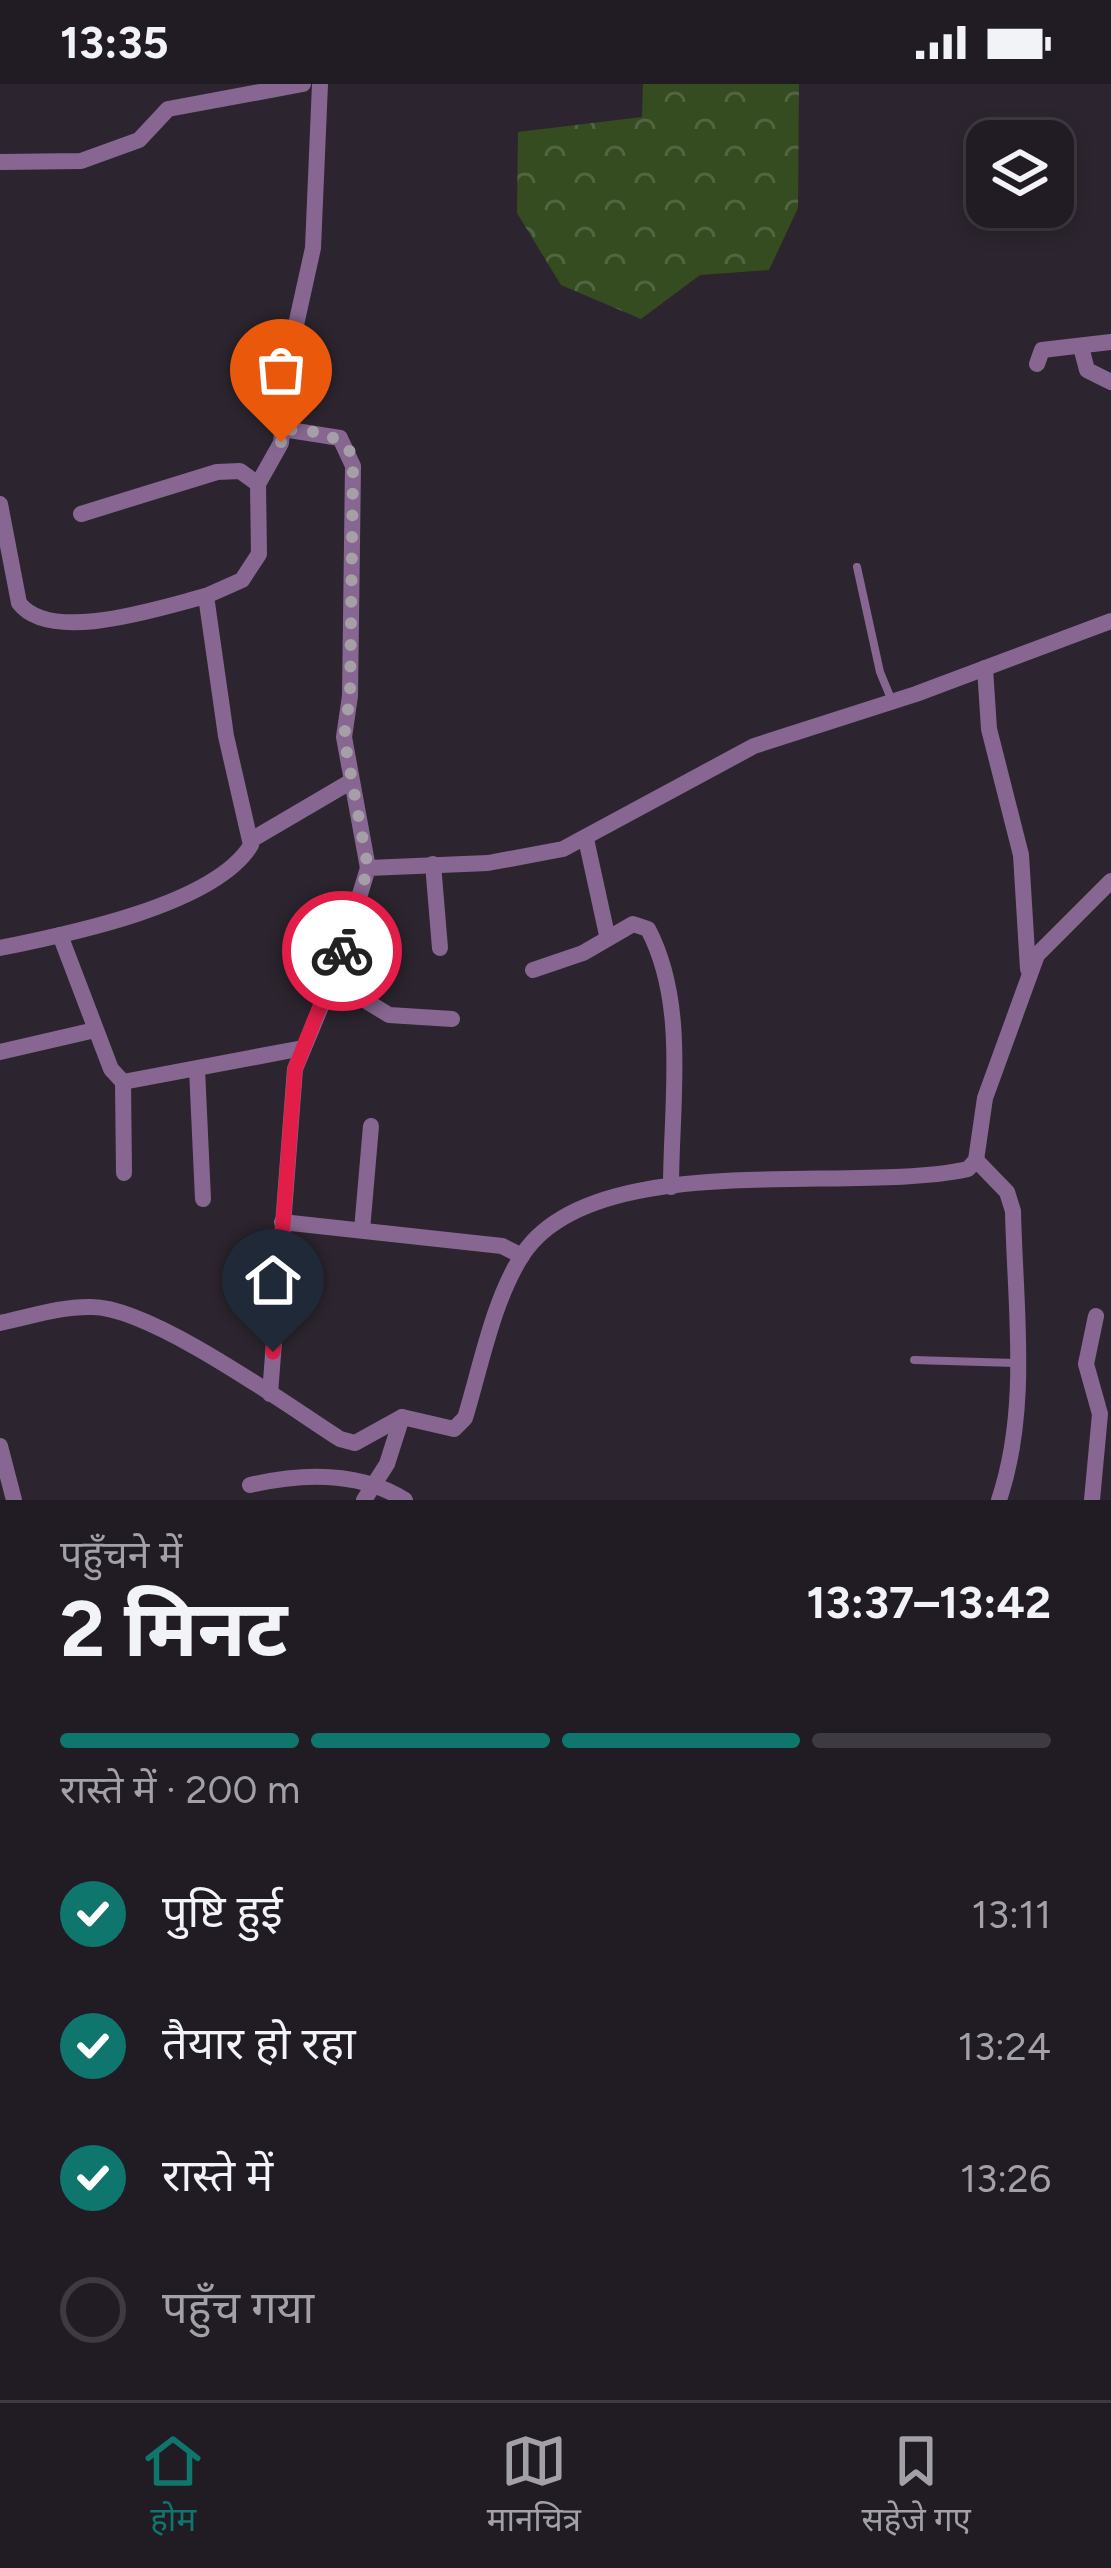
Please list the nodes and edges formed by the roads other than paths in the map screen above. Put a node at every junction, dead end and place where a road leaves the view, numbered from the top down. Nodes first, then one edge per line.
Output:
1 (302, 84) edge
2 (320, 84) edge
3 (0, 161) edge
4 (1111, 341) edge
5 (1081, 347) junction
6 (1036, 364) dead end
7 (1111, 382) edge
8 (283, 429) junction
9 (258, 484) junction
10 (0, 504) edge
11 (81, 514) dead end
12 (857, 567) dead end
13 (206, 596) junction
14 (1111, 621) edge
15 (985, 668) junction
16 (893, 702) junction
17 (350, 782) junction
18 (586, 839) junction
19 (250, 840) junction
20 (433, 864) junction
21 (368, 868) junction
22 (1111, 881) edge
23 (60, 935) junction
24 (607, 935) junction
25 (0, 948) edge
26 (440, 948) dead end
27 (532, 970) dead end
28 (1028, 975) junction
29 (332, 980) junction
30 (452, 1019) dead end
31 (95, 1030) junction
32 (303, 1048) junction
33 (0, 1052) edge
34 (196, 1069) junction
35 (123, 1082) junction
36 (371, 1126) dead end
37 (976, 1160) junction
38 (124, 1173) dead end
39 (671, 1187) junction
40 (203, 1199) dead end
41 (282, 1222) junction
42 (362, 1230) junction
43 (522, 1256) junction
44 (1096, 1316) dead end
45 (0, 1323) edge
46 (914, 1360) dead end
47 (1017, 1363) junction
48 (270, 1394) junction
49 (402, 1417) junction
50 (0, 1446) edge
51 (375, 1482) junction
52 (250, 1484) dead end
53 (14, 1500) edge
54 (364, 1500) edge
55 (405, 1500) edge
56 (999, 1500) edge
57 (1092, 1500) edge

1 - 3 street
2 - 8 street
4 - 5 street
5 - 6 street
5 - 7 street
8 - 9 street
8 - 17 street
9 - 11 street
9 - 13 street
10 - 13 street
12 - 16 lane
13 - 19 street
14 - 15 street
15 - 16 street
15 - 28 street
16 - 18 street
17 - 19 street
17 - 21 street
18 - 20 street
18 - 24 street
19 - 23 street
20 - 21 street
20 - 26 street
21 - 29 street
22 - 28 street
23 - 25 street
23 - 31 street
24 - 27 street
24 - 39 street
28 - 37 street
29 - 30 street
29 - 32 street
31 - 33 street
31 - 35 street
32 - 34 street
32 - 41 street
34 - 35 street
34 - 40 street
35 - 38 street
36 - 42 street
37 - 39 street
37 - 47 street
39 - 43 street
41 - 42 street
41 - 48 street
42 - 43 street
43 - 49 street
44 - 57 street
45 - 48 street
46 - 47 lane
47 - 56 street
48 - 49 street
49 - 51 street
50 - 53 street
51 - 52 street
51 - 54 street
51 - 55 street

